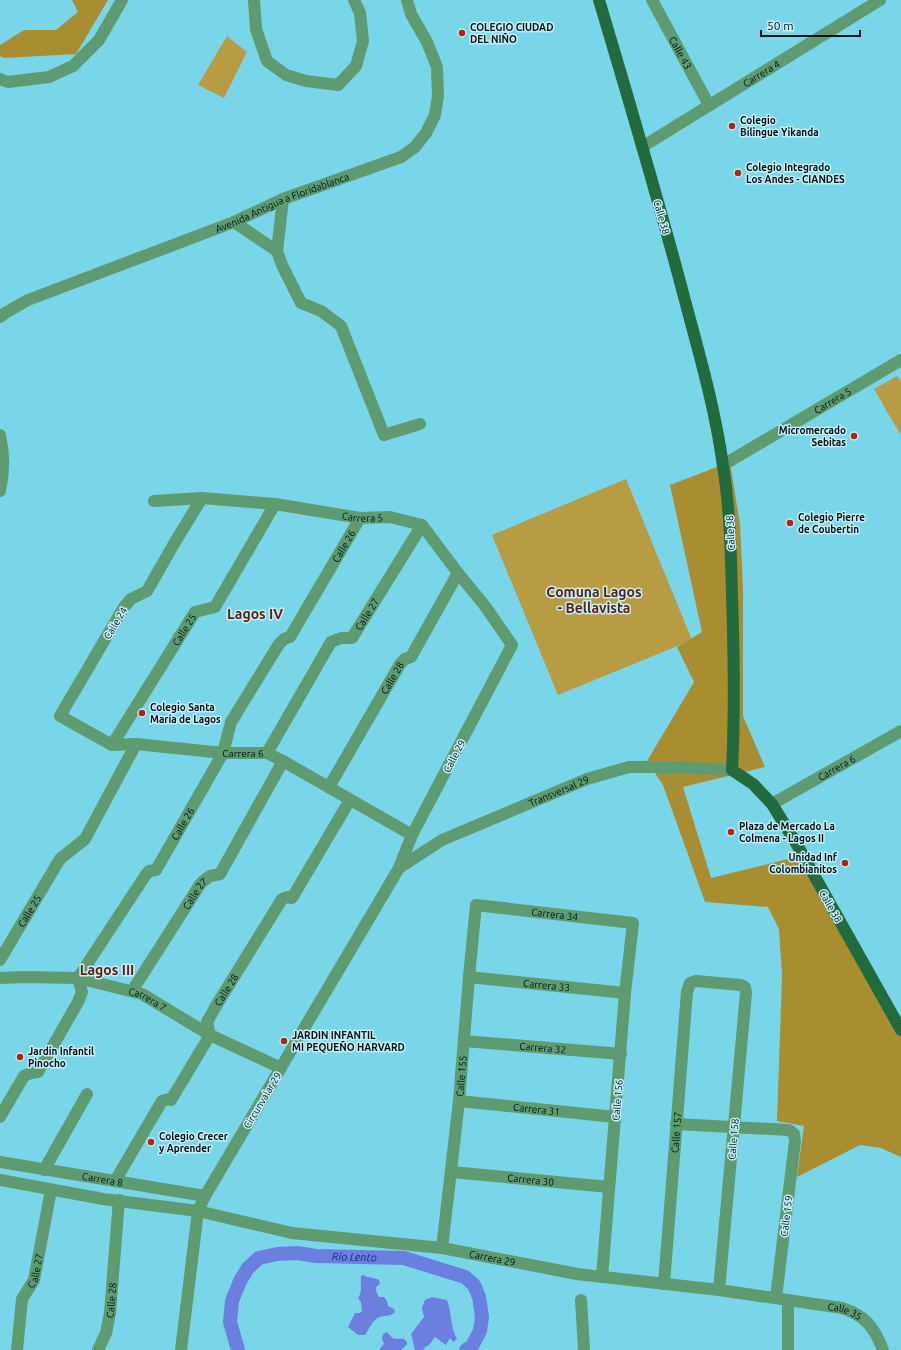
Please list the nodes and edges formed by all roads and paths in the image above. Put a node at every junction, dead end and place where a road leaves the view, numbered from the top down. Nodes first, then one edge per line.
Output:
1 (122, 0) edge
2 (254, 0) edge
3 (354, 0) edge
4 (406, 0) edge
5 (599, 0) edge
6 (652, 0) edge
7 (880, 0) edge
8 (0, 79) edge
9 (709, 105) junction
10 (642, 147) junction
11 (283, 199) junction
12 (234, 222) junction
13 (277, 251) junction
14 (0, 317) edge
15 (901, 360) edge
16 (420, 424) dead end
17 (0, 435) edge
18 (723, 465) junction
19 (0, 491) edge
20 (202, 498) junction
21 (154, 501) dead end
22 (275, 504) junction
23 (360, 518) junction
24 (422, 525) junction
25 (458, 573) junction
26 (901, 731) edge
27 (136, 744) junction
28 (112, 745) junction
29 (223, 753) junction
30 (267, 753) junction
31 (283, 760) junction
32 (732, 770) junction
33 (329, 787) junction
34 (350, 800) junction
35 (772, 804) junction
36 (412, 835) junction
37 (399, 868) junction
38 (476, 905) joint
39 (633, 923) joint
40 (0, 960) edge
41 (469, 977) junction
42 (0, 978) edge
43 (78, 978) junction
44 (690, 983) joint
45 (132, 991) junction
46 (625, 993) junction
47 (901, 1030) edge
48 (210, 1035) junction
49 (464, 1041) junction
50 (621, 1054) junction
51 (281, 1068) junction
52 (87, 1094) dead end
53 (459, 1101) junction
54 (0, 1117) edge
55 (615, 1117) junction
56 (676, 1124) junction
57 (734, 1127) junction
58 (0, 1162) edge
59 (44, 1170) junction
60 (452, 1172) junction
61 (0, 1180) edge
62 (116, 1181) junction
63 (609, 1187) junction
64 (51, 1190) junction
65 (205, 1196) junction
66 (119, 1200) junction
67 (198, 1211) junction
68 (442, 1248) junction
69 (602, 1277) junction
70 (664, 1284) junction
71 (719, 1290) junction
72 (776, 1298) junction
73 (580, 1300) dead end
74 (788, 1300) junction
75 (17, 1350) edge
76 (98, 1350) edge
77 (181, 1350) edge
78 (584, 1350) edge
79 (788, 1350) edge
80 (883, 1350) edge

1 - 8 street
2 - 3 street
4 - 11 street, Avenida Antigua a Floridablanca
5 - 10 main road, Calle 38
6 - 9 street, Calle 43
7 - 9 street, Carrera 4
9 - 10 street, Carrera 4
10 - 18 main road, Calle 38
11 - 12 street, Avenida Antigua a Floridablanca
11 - 13 street
12 - 13 street
12 - 14 street, Avenida Antigua a Floridablanca
13 - 16 street
15 - 18 street, Carrera 5
17 - 19 street
18 - 32 main road, Calle 38
20 - 21 street, Carrera 5
20 - 22 street, Carrera 5
20 - 28 street, Calle 24
22 - 23 street, Carrera 5
22 - 28 street, Calle 25
23 - 24 street, Carrera 5
23 - 29 street, Calle 26
24 - 25 street
24 - 30 street, Calle 27
25 - 33 street, Calle 28
25 - 36 street, Calle 29
26 - 35 street, Carrera 6
27 - 28 street, Carrera 6
27 - 29 street, Carrera 6
27 - 40 street, Calle 25
29 - 30 street, Carrera 6
29 - 43 street, Calle 26
30 - 31 street, Carrera 6
31 - 33 street, Carrera 6
31 - 45 street, Calle 27
32 - 35 main road, Calle 38
32 - 37 street, Transversal 29
33 - 34 street, Carrera 6
34 - 36 street, Carrera 6
34 - 48 street, Calle 28
35 - 47 main road, Calle 38
36 - 37 street, Calle 29
37 - 51 street, Circunvalar 29
38 - 39 street, Carrera 34
38 - 41 street, Calle 155
39 - 46 street, Calle 156
41 - 46 street, Carrera 33
41 - 49 street, Calle 155
42 - 43 street, Carrera 7
43 - 45 street, Carrera 7
43 - 54 street
44 - 56 street, Calle 157
44 - 57 street, Calle 158
45 - 48 street, Carrera 7
46 - 50 street, Calle 156
48 - 51 street, Carrera 7
48 - 62 street
49 - 50 street, Carrera 32
49 - 53 street, Calle 155
50 - 55 street, Calle 156
51 - 65 street, Circunvalar 29
52 - 59 street
53 - 55 street, Carrera 31
53 - 60 street, Calle 155
55 - 63 street, Calle 156
56 - 57 street
56 - 70 street, Calle 157
57 - 71 street, Calle 158
57 - 72 street, Calle 159
58 - 59 street, Carrera 8
59 - 62 street, Carrera 8
60 - 63 street, Carrera 30
60 - 68 street, Calle 155
61 - 64 street, Carrera 8
62 - 65 street, Carrera 8
63 - 69 street, Calle 156
64 - 66 street, Carrera 8
64 - 75 street, Calle 27
65 - 67 street, Circunvalar 29
66 - 67 street, Carrera 8
66 - 76 street, Calle 28
67 - 68 street, Carrera 29
67 - 77 street, Circunvalar 29
68 - 69 street, Carrera 29
69 - 70 street, Carrera 29
70 - 71 street, Carrera 29
71 - 72 street, Carrera 29
72 - 74 street, Carrera 29
73 - 78 street
74 - 79 street
74 - 80 street, Calle 35

